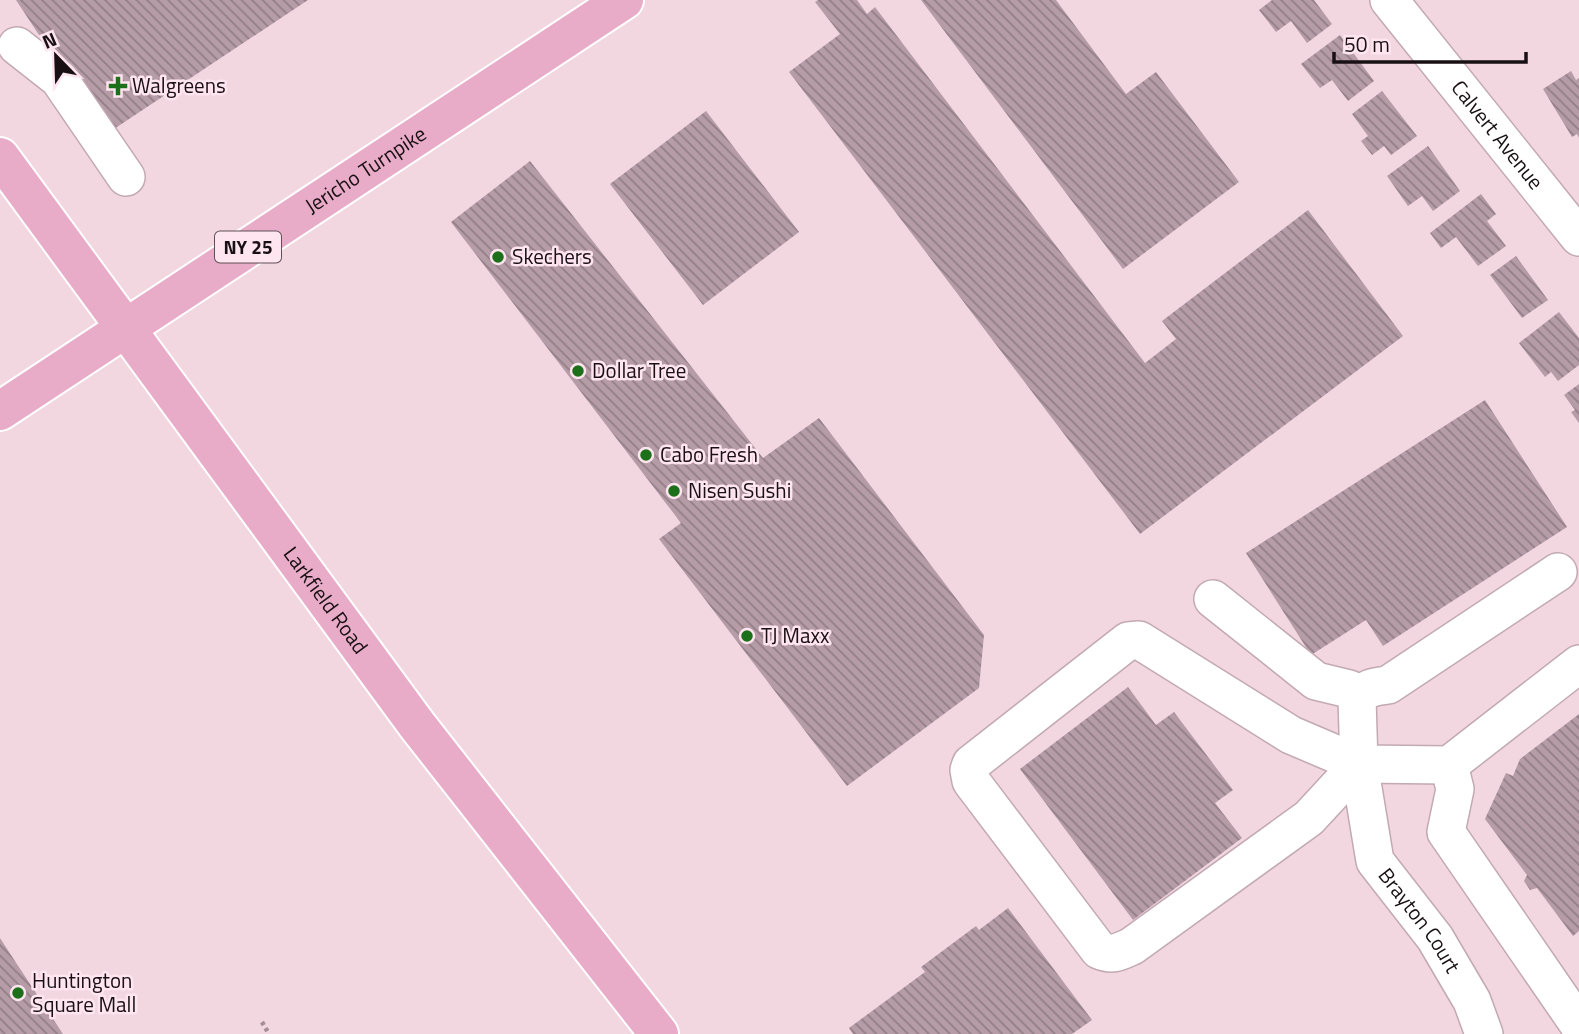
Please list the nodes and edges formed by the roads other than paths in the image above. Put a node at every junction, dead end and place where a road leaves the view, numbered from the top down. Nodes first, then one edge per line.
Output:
1 (624, 0) edge
2 (1389, 0) edge
3 (17, 46) dead end
4 (0, 157) edge
5 (126, 177) dead end
6 (1579, 237) edge
7 (125, 328) junction
8 (0, 411) edge
9 (1558, 572) dead end
10 (1213, 599) dead end
11 (1579, 664) edge
12 (1357, 699) junction
13 (1359, 764) junction
14 (1449, 765) junction
15 (1579, 1025) edge
16 (659, 1034) edge
17 (1484, 1034) edge

1 - 7 main road, Jericho Turnpike / NY 25
2 - 6 street, Calvert Avenue
3 - 5 street
4 - 7 main road, Larkfield Road
7 - 8 main road, Jericho Turnpike / NY 25
7 - 16 main road, Larkfield Road
9 - 12 street
10 - 12 street
11 - 14 street
12 - 13 street, Brayton Court
13 - 13 street
13 - 14 street
13 - 17 street, Brayton Court
14 - 15 street

